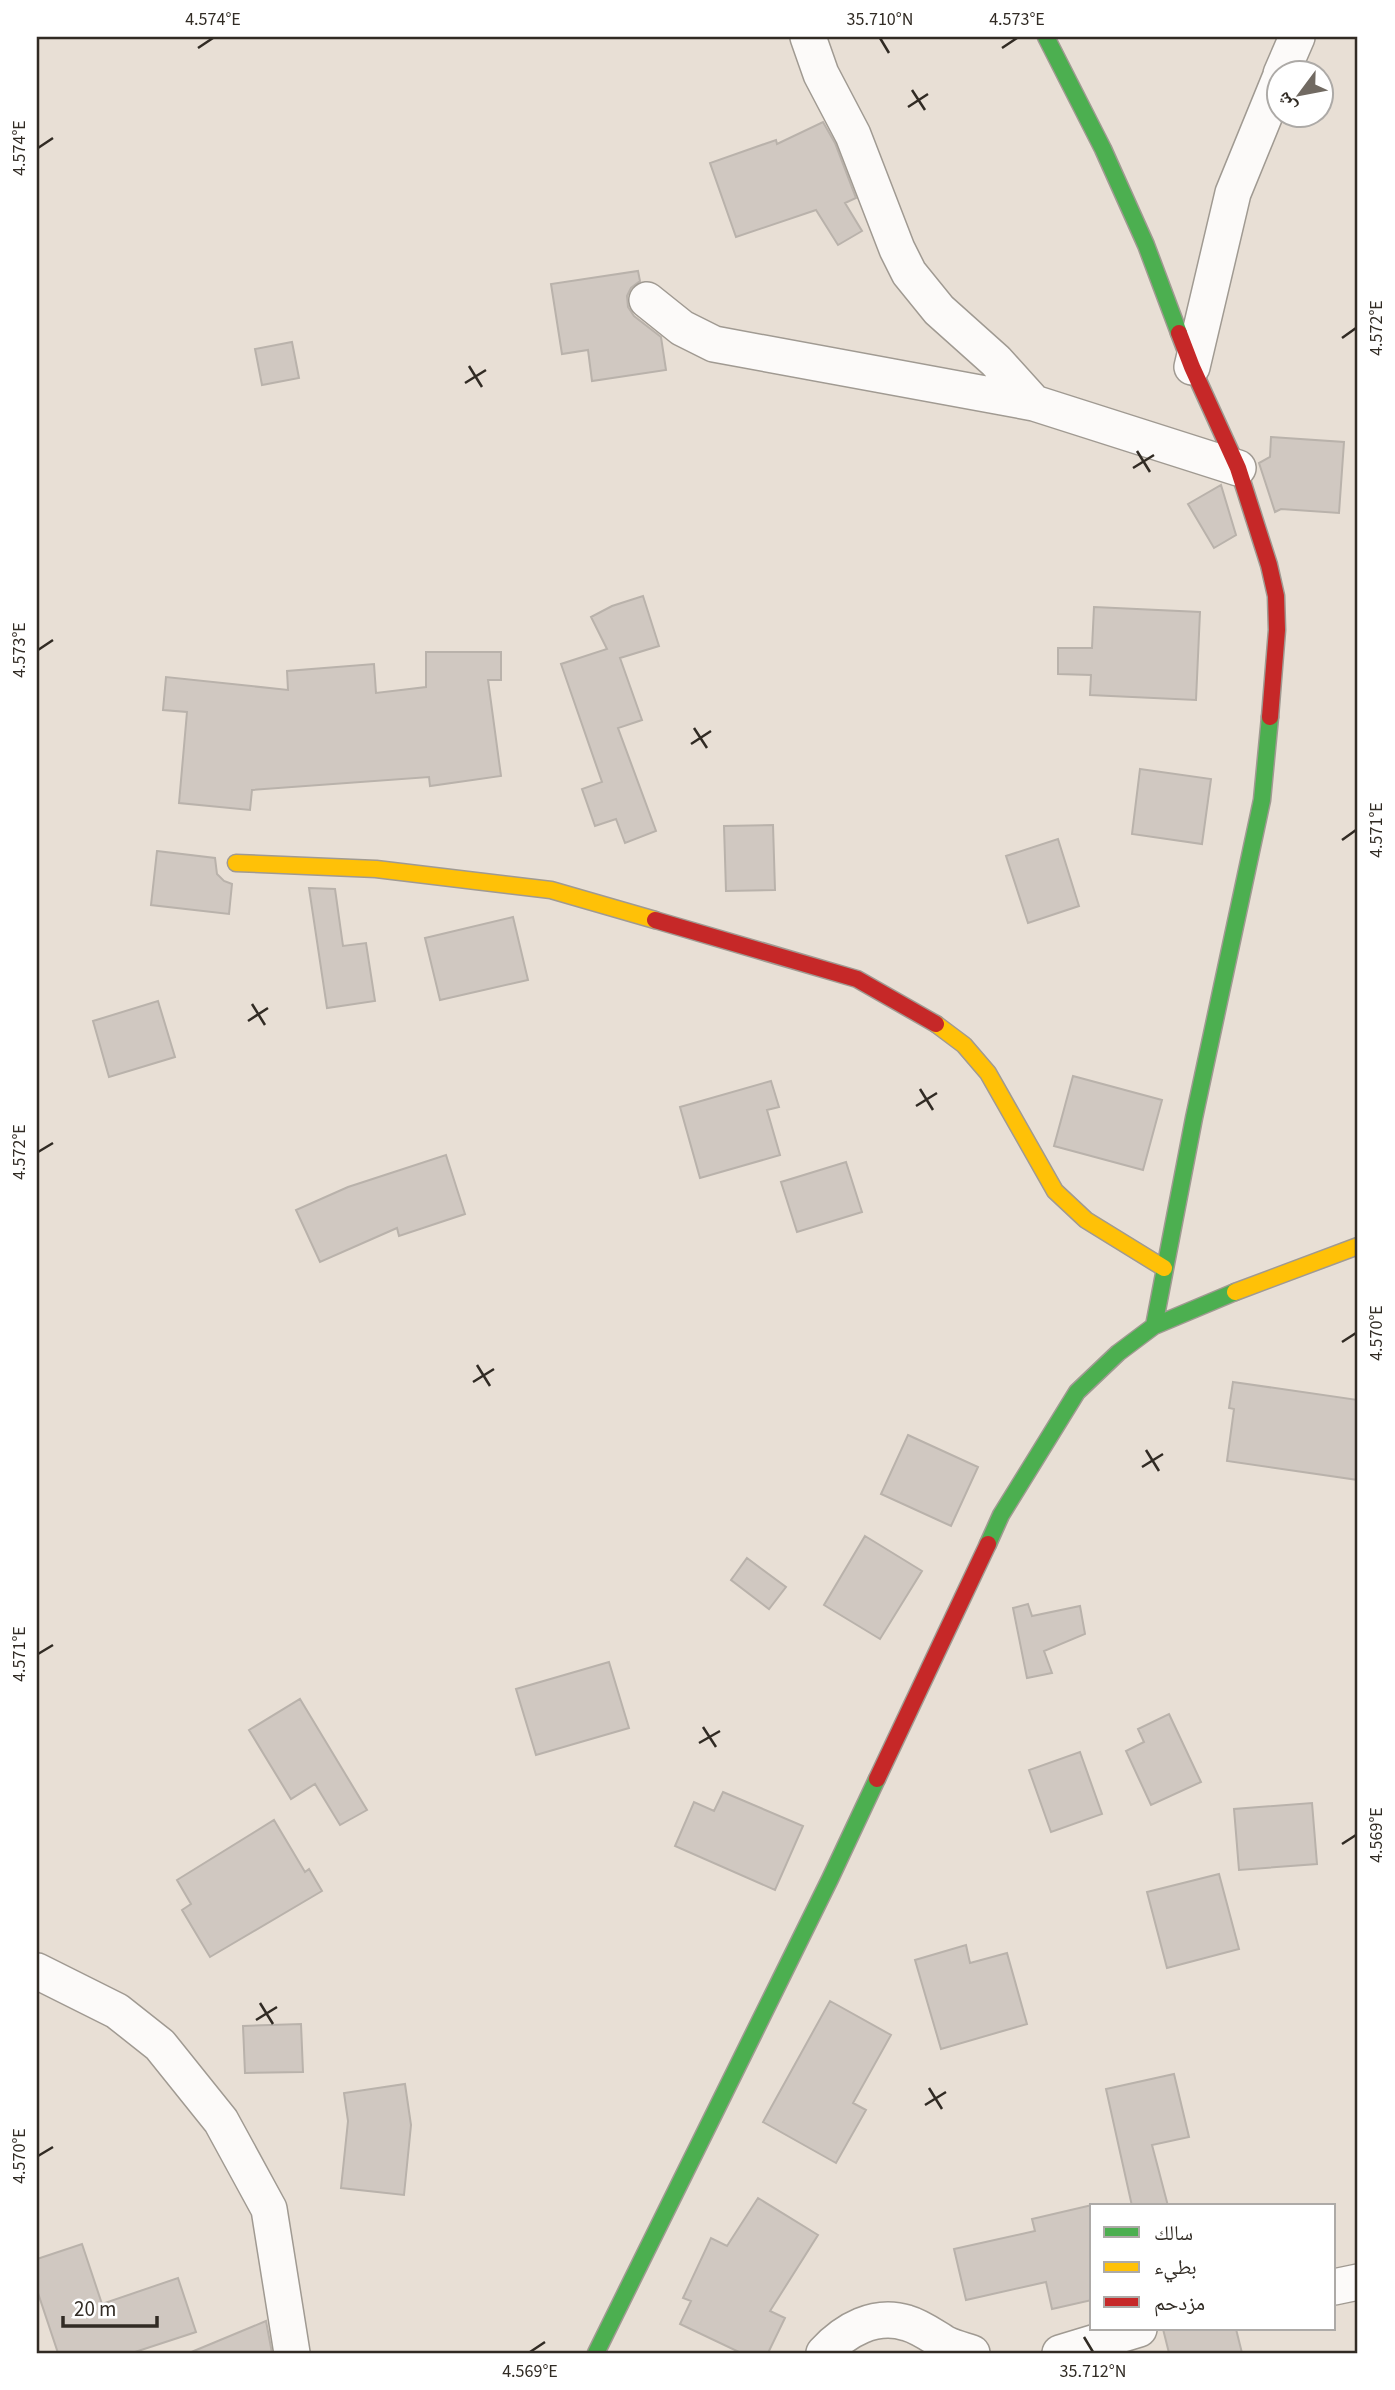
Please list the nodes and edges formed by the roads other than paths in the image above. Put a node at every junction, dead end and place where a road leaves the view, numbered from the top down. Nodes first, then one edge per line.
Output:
1 (808, 37) edge
2 (1046, 37) edge
3 (1297, 37) edge
4 (1287, 60) edge
5 (1266, 111) edge
6 (647, 300) dead end
7 (1192, 367) junction
8 (1034, 403) junction
9 (1238, 468) junction
10 (236, 863) dead end
11 (1358, 1246) edge
12 (1164, 1268) junction
13 (1154, 1326) junction
14 (37, 1972) edge
15 (1358, 2282) edge
16 (1336, 2287) edge
17 (1136, 2330) edge
18 (292, 2353) edge
19 (596, 2353) edge
20 (824, 2353) edge
21 (972, 2353) edge
22 (1060, 2353) edge

1 - 8 street
2 - 7 street
3 - 4 street
5 - 7 street
6 - 8 street
7 - 9 street
8 - 9 street
9 - 12 street
10 - 12 street
11 - 13 street
12 - 13 street
13 - 19 street
14 - 18 street
15 - 16 street
17 - 22 street
20 - 21 street

